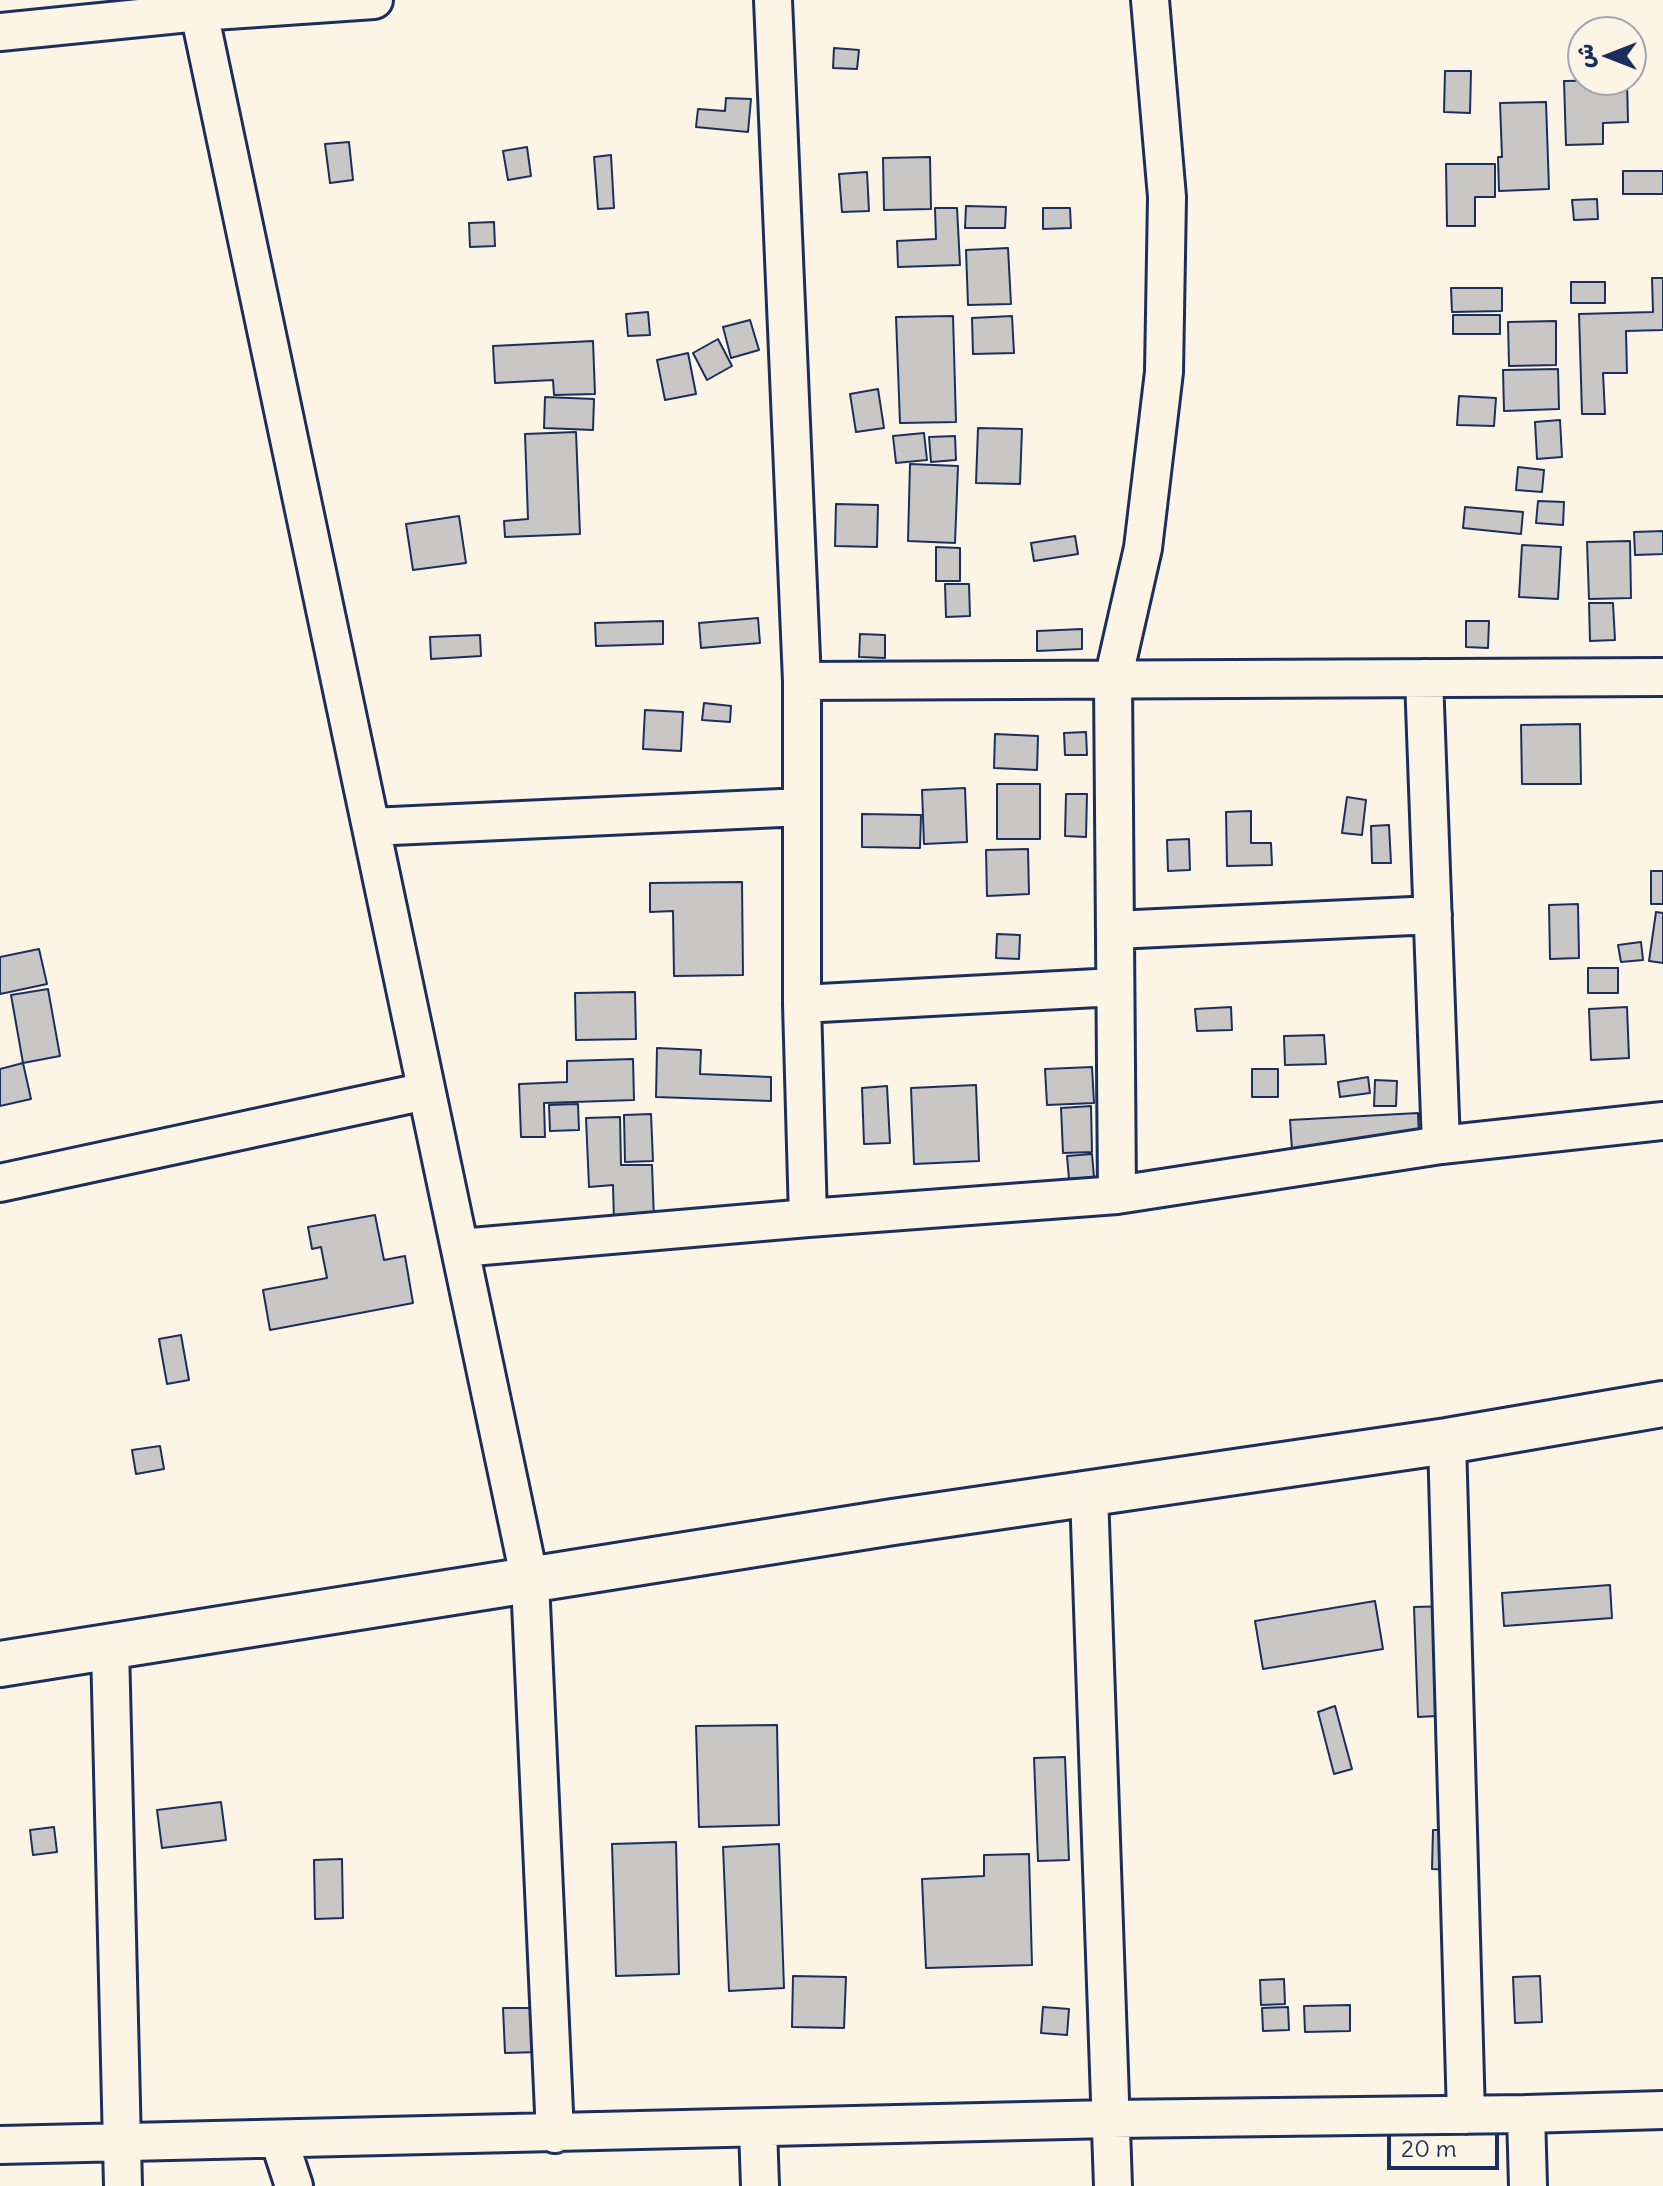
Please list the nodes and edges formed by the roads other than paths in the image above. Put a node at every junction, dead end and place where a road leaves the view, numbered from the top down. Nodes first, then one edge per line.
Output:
1 (374, 0) edge
2 (773, 0) edge
3 (1150, 0) edge
4 (199, 6) edge
5 (0, 32) edge
6 (1663, 677) edge
7 (1424, 678) junction
8 (1113, 680) junction
9 (802, 681) junction
10 (802, 807) junction
11 (371, 827) junction
12 (1433, 915) junction
13 (1115, 930) junction
14 (1115, 987) junction
15 (802, 1004) junction
16 (426, 1091) junction
17 (1663, 1121) edge
18 (1441, 1145) junction
19 (0, 1183) edge
20 (1117, 1195) junction
21 (808, 1218) junction
22 (460, 1248) junction
23 (1663, 1404) edge
24 (1447, 1441) junction
25 (1089, 1493) junction
26 (530, 1581) junction
27 (110, 1647) junction
28 (0, 1664) edge
29 (1663, 2110) edge
30 (1526, 2114) junction
31 (1466, 2115) junction
32 (1110, 2119) junction
33 (758, 2128) junction
34 (555, 2134) junction
35 (279, 2140) junction
36 (123, 2143) junction
37 (0, 2145) edge
38 (123, 2186) edge
39 (294, 2186) edge
40 (760, 2186) edge
41 (1113, 2186) edge
42 (1528, 2186) edge

1 - 4 street
2 - 9 street
3 - 8 street
4 - 5 street
4 - 11 street
6 - 7 street
7 - 8 street
7 - 12 street
8 - 9 street
8 - 13 street
9 - 10 street
10 - 11 street
10 - 15 street
11 - 16 street
12 - 13 street
12 - 18 street
13 - 14 street
14 - 15 street
14 - 20 street
15 - 21 street
16 - 19 street
16 - 22 street
17 - 18 street
18 - 20 street
20 - 21 street
21 - 22 street
22 - 26 street
23 - 24 main road
24 - 25 main road
24 - 31 street
25 - 26 main road
25 - 32 street
26 - 27 main road
26 - 34 street
27 - 28 main road
27 - 36 street
29 - 30 street
30 - 31 street
30 - 42 street
31 - 32 street
32 - 33 street
32 - 41 street
33 - 34 street
33 - 40 street
34 - 35 street
35 - 36 street
35 - 39 street
36 - 37 street
36 - 38 street

